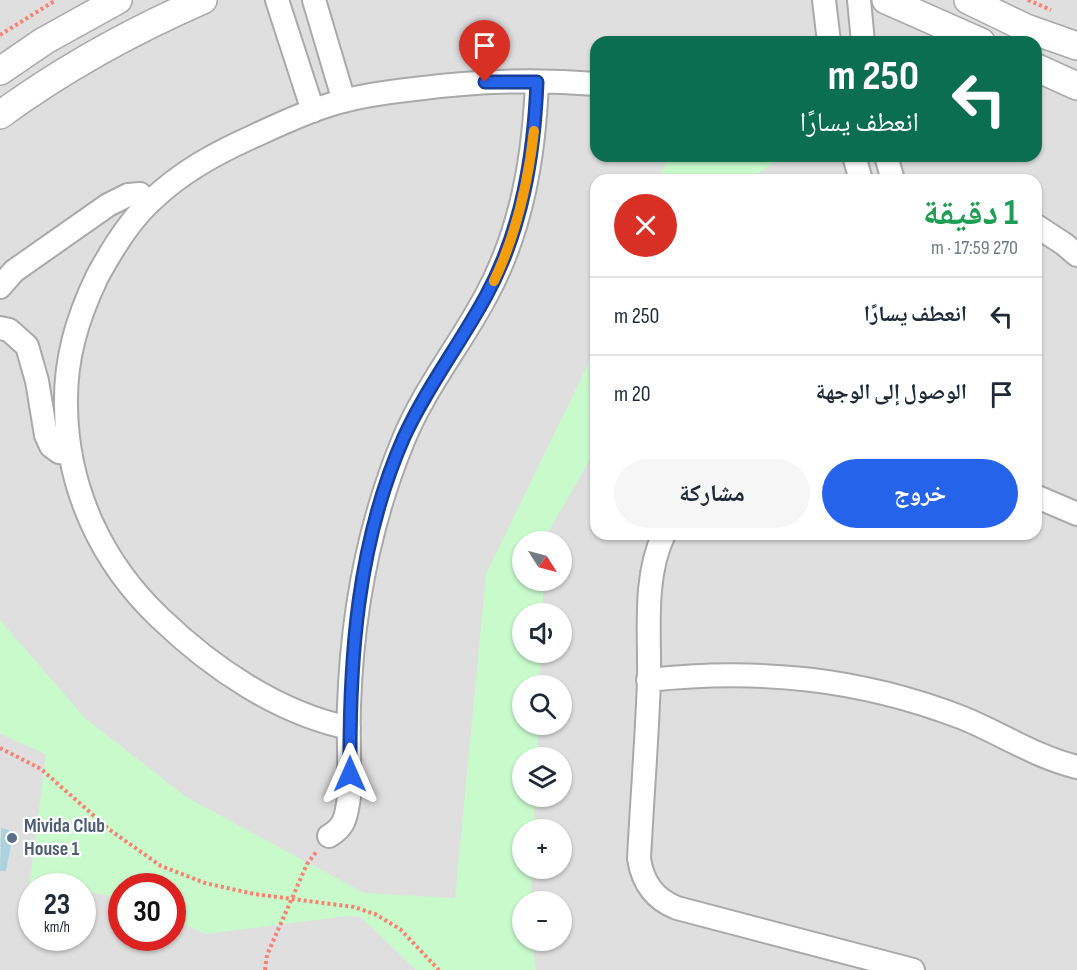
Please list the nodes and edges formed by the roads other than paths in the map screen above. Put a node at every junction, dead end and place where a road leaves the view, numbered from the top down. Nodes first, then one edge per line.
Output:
1 (118, 0) edge
2 (203, 0) edge
3 (277, 0) edge
4 (314, 0) edge
5 (824, 0) edge
6 (859, 0) edge
7 (886, 0) edge
8 (968, 0) edge
9 (828, 36) edge
10 (862, 36) edge
11 (967, 36) edge
12 (1077, 46) edge
13 (1042, 70) edge
14 (0, 71) edge
15 (537, 82) junction
16 (590, 84) edge
17 (1077, 86) edge
18 (344, 101) junction
19 (313, 111) junction
20 (0, 115) edge
21 (149, 203) junction
22 (1042, 230) edge
23 (1077, 255) edge
24 (0, 286) edge
25 (0, 328) edge
26 (69, 453) junction
27 (1042, 499) edge
28 (1077, 514) edge
29 (662, 540) edge
30 (648, 680) junction
31 (349, 728) junction
32 (1077, 767) edge
33 (328, 836) road end
34 (913, 970) edge

1 - 14 street
2 - 20 street
3 - 19 street
4 - 18 street
5 - 9 street
6 - 10 street
7 - 11 street
8 - 12 street
13 - 17 street
15 - 16 street
15 - 18 street
15 - 31 street
18 - 19 street
19 - 21 street
21 - 24 street
21 - 26 street
22 - 23 street
25 - 26 street
26 - 31 street
27 - 28 street
29 - 30 street
30 - 32 street
30 - 34 street
31 - 33 street

